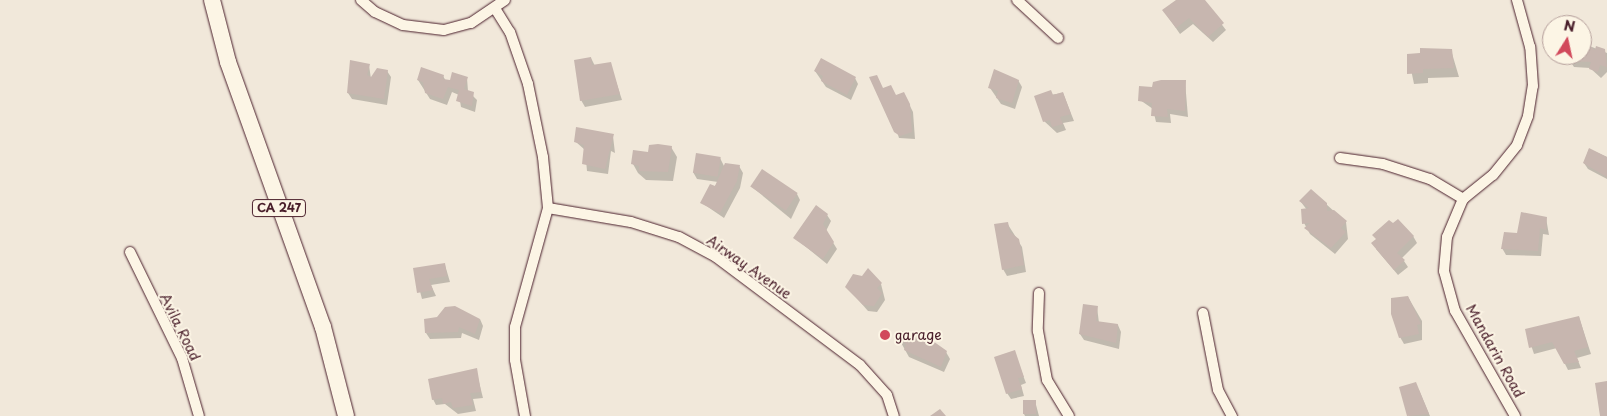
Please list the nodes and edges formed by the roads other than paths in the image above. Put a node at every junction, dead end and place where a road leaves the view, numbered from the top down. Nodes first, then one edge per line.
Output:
1 (212, 0) edge
2 (361, 0) edge
3 (505, 0) edge
4 (1017, 0) edge
5 (1518, 0) edge
6 (496, 10) junction
7 (1058, 38) dead end
8 (1340, 158) dead end
9 (1463, 199) junction
10 (548, 208) junction
11 (130, 252) dead end
12 (1039, 294) dead end
13 (1203, 313) dead end
14 (199, 416) edge
15 (346, 416) edge
16 (525, 416) edge
17 (894, 416) edge
18 (1069, 416) edge
19 (1232, 416) edge
20 (1515, 416) edge

1 - 15 main road, CA 247
2 - 6 street
3 - 6 street
4 - 7 street
5 - 9 street, Mandarin Road
6 - 10 street
8 - 9 street
9 - 20 street, Mandarin Road
10 - 16 street
10 - 17 street, Airway Avenue
11 - 14 street, Avila Road
12 - 18 street
13 - 19 street

